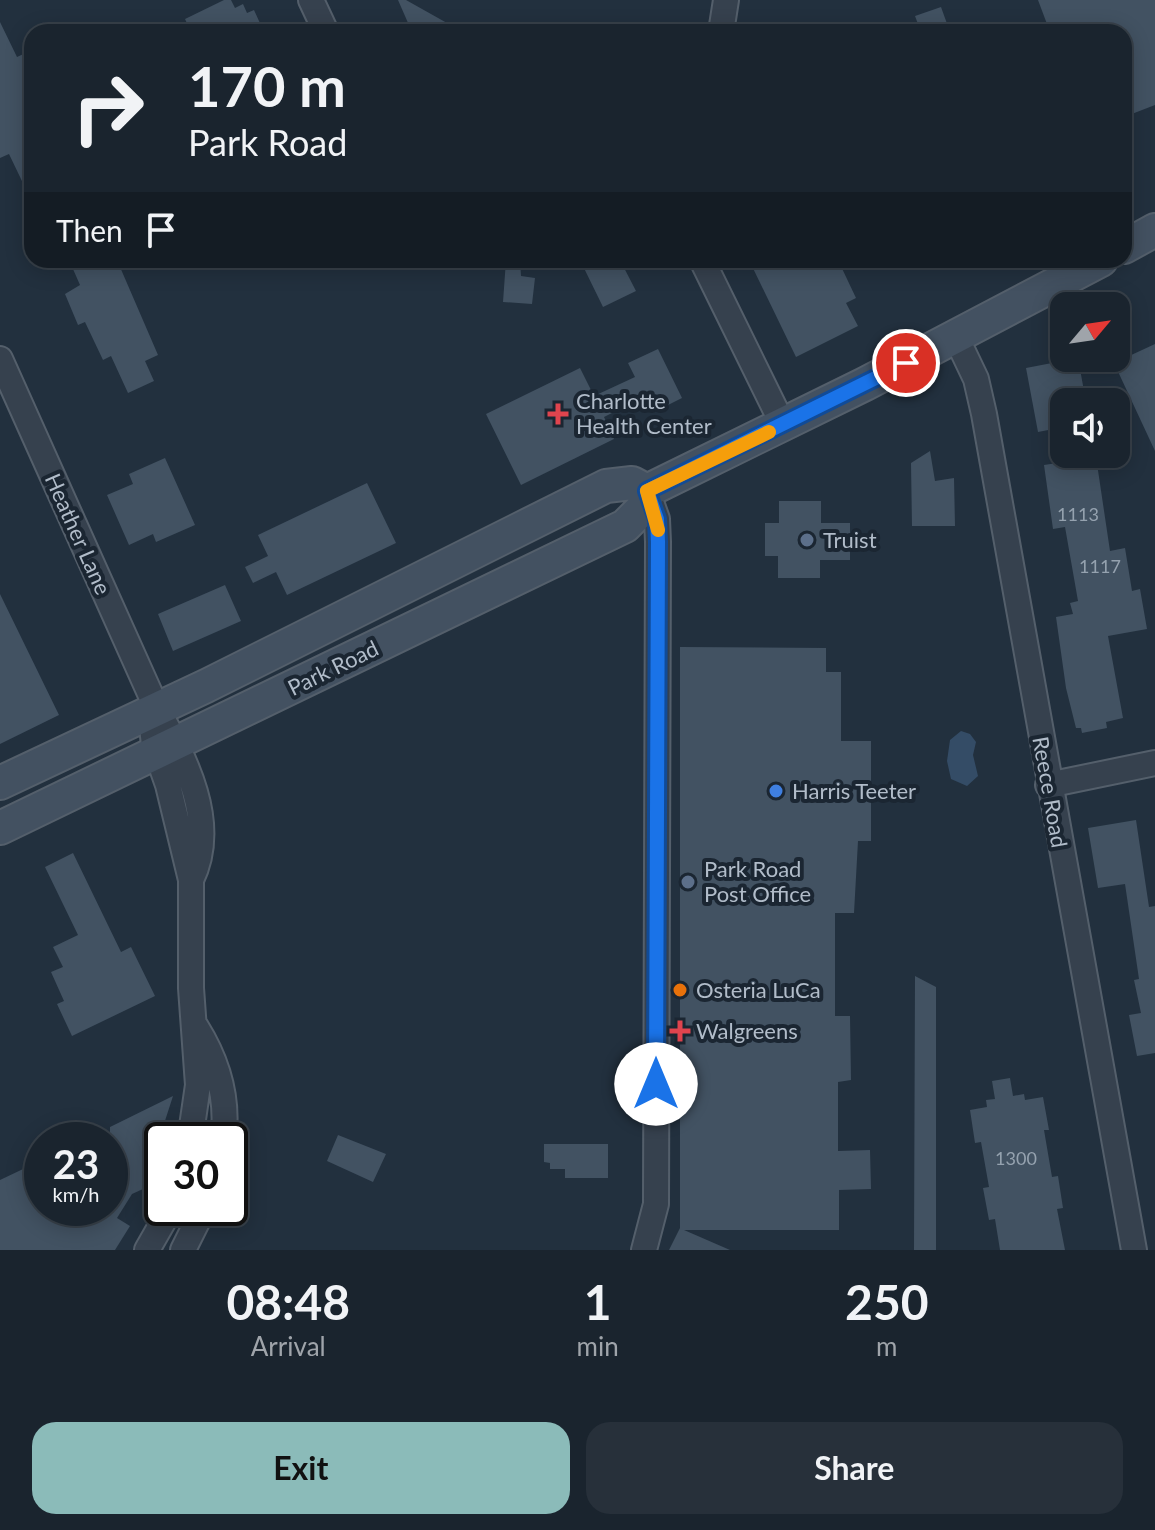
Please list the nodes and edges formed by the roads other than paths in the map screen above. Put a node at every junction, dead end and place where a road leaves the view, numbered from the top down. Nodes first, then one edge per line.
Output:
1 (311, 0) edge
2 (726, 0) edge
3 (322, 24) edge
4 (722, 24) edge
5 (1155, 230) edge
6 (1132, 243) edge
7 (706, 268) edge
8 (1086, 268) edge
9 (956, 337) junction
10 (0, 359) edge
11 (783, 425) junction
12 (643, 481) junction
13 (157, 709) junction
14 (165, 749) junction
15 (1155, 763) edge
16 (0, 783) edge
17 (1048, 785) junction
18 (0, 828) edge
19 (196, 1027) junction
20 (193, 1122) edge
21 (224, 1122) edge
22 (161, 1226) edge
23 (195, 1226) edge
24 (147, 1250) edge
25 (183, 1250) edge
26 (644, 1250) edge
27 (1134, 1250) edge

1 - 3 street
2 - 4 street
5 - 6 main road
7 - 11 street
8 - 9 main road
9 - 11 main road
9 - 17 street, Reece Road
10 - 13 street, Heather Lane
11 - 12 main road
12 - 13 main road, Park Road
12 - 14 main road, Park Road
12 - 26 street
13 - 14 street, Heather Lane
13 - 16 main road, Park Road
14 - 18 main road, Park Road
14 - 19 street, Heather Lane
15 - 17 street
17 - 27 street, Reece Road
19 - 20 street
19 - 21 street
22 - 24 street
23 - 25 street

